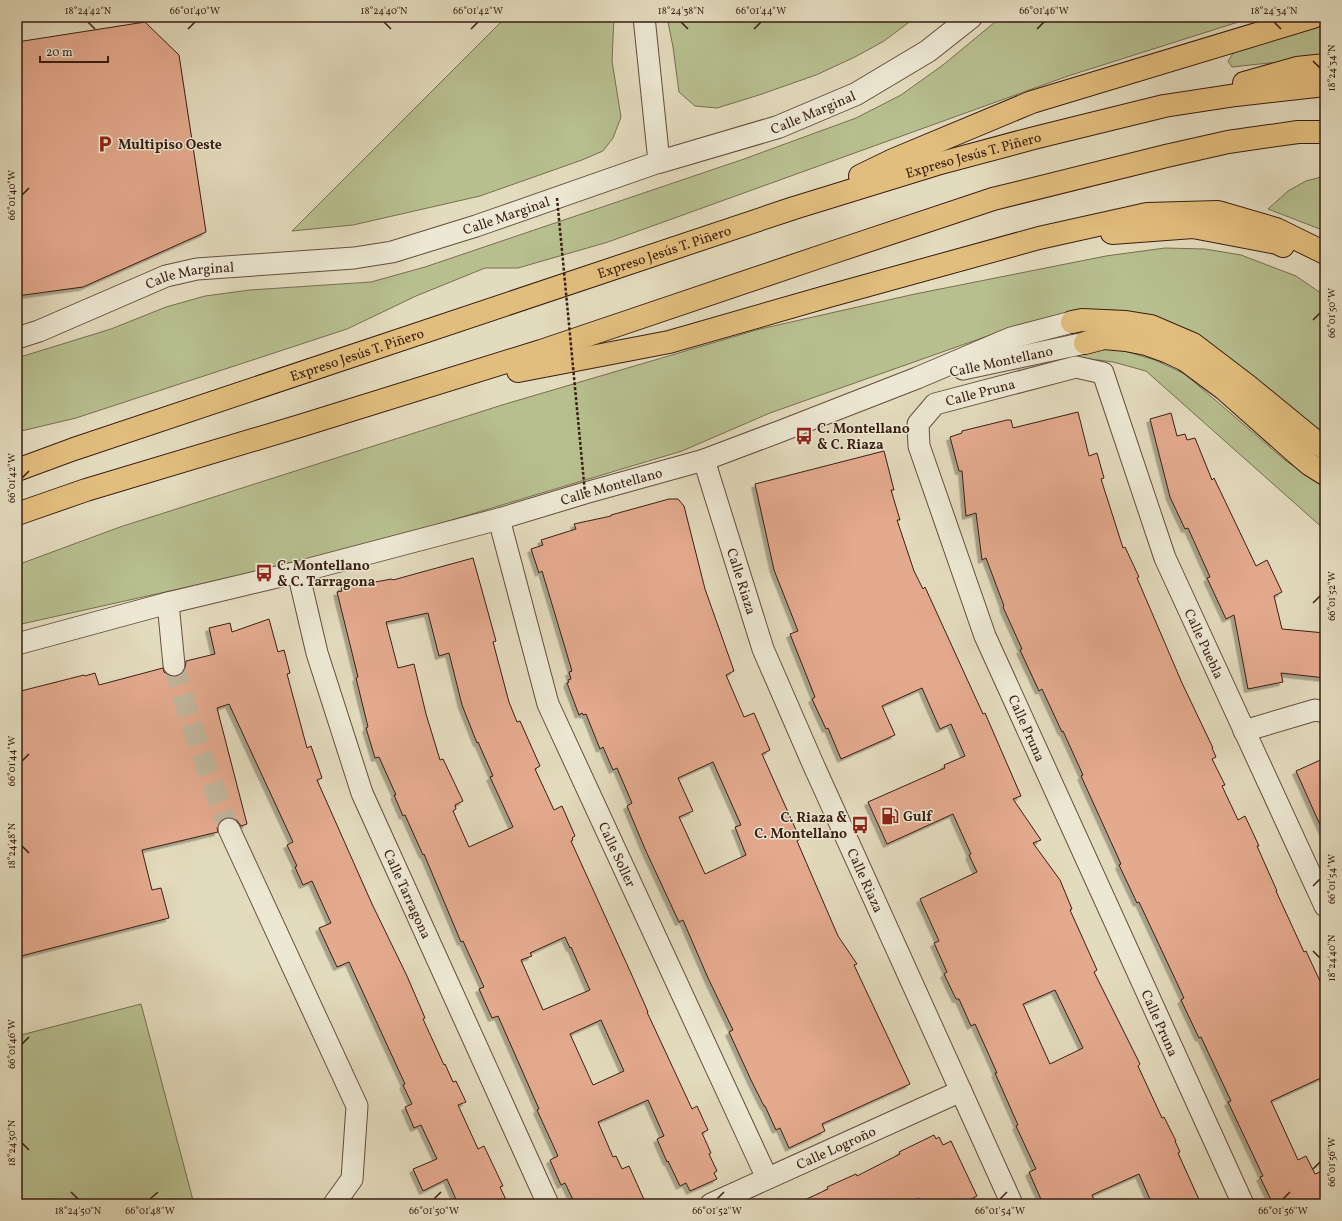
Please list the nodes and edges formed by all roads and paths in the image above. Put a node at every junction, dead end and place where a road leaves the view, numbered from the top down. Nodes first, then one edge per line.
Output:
1 (644, 17) edge
2 (971, 17) edge
3 (1313, 17) edge
4 (1325, 65) edge
5 (1325, 85) edge
6 (1164, 106) junction
7 (1325, 132) edge
8 (659, 162) junction
9 (557, 198) junction
10 (794, 208) junction
11 (1039, 238) junction
12 (1325, 253) edge
13 (1325, 266) edge
14 (1072, 322) joint
15 (17, 338) edge
16 (1085, 343) joint
17 (1103, 373) joint
18 (917, 378) junction
19 (415, 391) junction
20 (1325, 448) edge
21 (704, 460) junction
22 (17, 470) edge
23 (1325, 474) edge
24 (585, 493) junction
25 (17, 514) edge
26 (499, 519) junction
27 (298, 572) junction
28 (168, 603) junction
29 (17, 644) edge
30 (174, 665) tunnel mouth
31 (1325, 712) edge
32 (1244, 731) junction
33 (229, 829) tunnel mouth
34 (1325, 906) edge
35 (961, 1090) junction
36 (767, 1178) junction
37 (334, 1204) edge
38 (548, 1204) edge
39 (711, 1204) edge
40 (1012, 1204) edge
41 (1243, 1204) edge

1 - 8 street
2 - 8 street, Calle Marginal
3 - 10 highway
4 - 6 highway
5 - 6 highway, Expreso Jesús T. Piñero
6 - 10 highway, Expreso Jesús T. Piñero
7 - 19 highway
8 - 9 street, Calle Marginal
9 - 15 street, Calle Marginal
9 - 24 path, bridge
10 - 22 highway, Expreso Jesús T. Piñero
11 - 12 highway
11 - 13 highway
11 - 19 highway
14 - 18 street, Calle Montellano
14 - 20 highway
16 - 18 street, Calle Montellano
16 - 23 highway
17 - 32 street, Calle Puebla
17 - 41 street, Calle Pruna
18 - 21 street, Calle Montellano
19 - 25 highway
21 - 24 street, Calle Montellano
21 - 35 street, Calle Riaza
24 - 26 street, Calle Montellano
26 - 27 street, Calle Montellano
26 - 36 street, Calle Soller
27 - 28 street, Calle Montellano
27 - 38 street, Calle Tarragona
28 - 29 street, Calle Montellano
28 - 30 street
31 - 32 street
32 - 34 street, Calle Puebla
33 - 37 street
35 - 36 street, Calle Logroño
35 - 40 street, Calle Riaza
36 - 39 street, Calle Logroño

